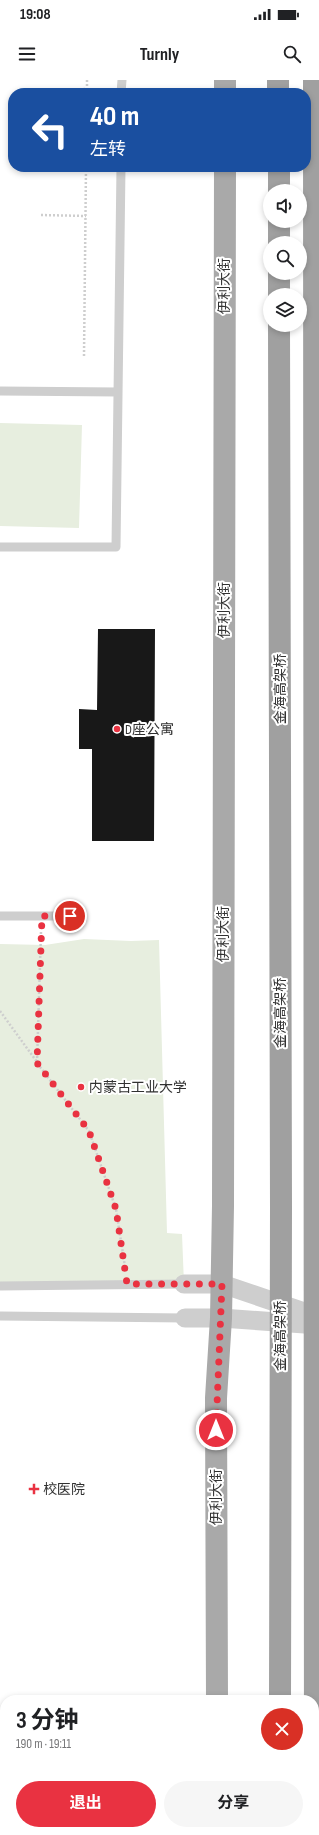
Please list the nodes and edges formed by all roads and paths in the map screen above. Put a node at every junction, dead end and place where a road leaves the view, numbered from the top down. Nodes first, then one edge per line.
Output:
1 (314, 80) edge
2 (86, 172) edge
3 (121, 172) edge
4 (225, 172) edge
5 (279, 172) edge
6 (279, 184) edge
7 (41, 215) dead end
8 (86, 216) junction
9 (279, 332) edge
10 (84, 356) dead end
11 (0, 391) edge
12 (118, 392) junction
13 (0, 547) edge
14 (0, 916) edge
15 (42, 916) junction
16 (70, 916) dead end
17 (0, 1011) edge
18 (37, 1063) junction
19 (127, 1284) junction
20 (184, 1284) joint
21 (222, 1284) junction
22 (0, 1286) edge
23 (0, 1316) edge
24 (319, 1316) edge
25 (185, 1318) joint
26 (221, 1318) junction
27 (319, 1325) edge
28 (217, 1695) edge
29 (280, 1695) edge
30 (315, 1695) edge

1 - 30 highway, bridge
2 - 8 path
3 - 12 lane
4 - 21 main road, 伊利大街
5 - 6 highway
7 - 8 path
8 - 10 path
9 - 29 highway, 金海高架桥, bridge
11 - 12 lane
12 - 13 lane
14 - 15 lane
15 - 16 lane
15 - 18 path
17 - 18 path
18 - 19 path
19 - 20 lane
19 - 22 lane
20 - 21 street
21 - 24 street
21 - 26 main road, 伊利大街
23 - 25 lane
25 - 26 street
26 - 27 street
26 - 28 main road, 伊利大街

